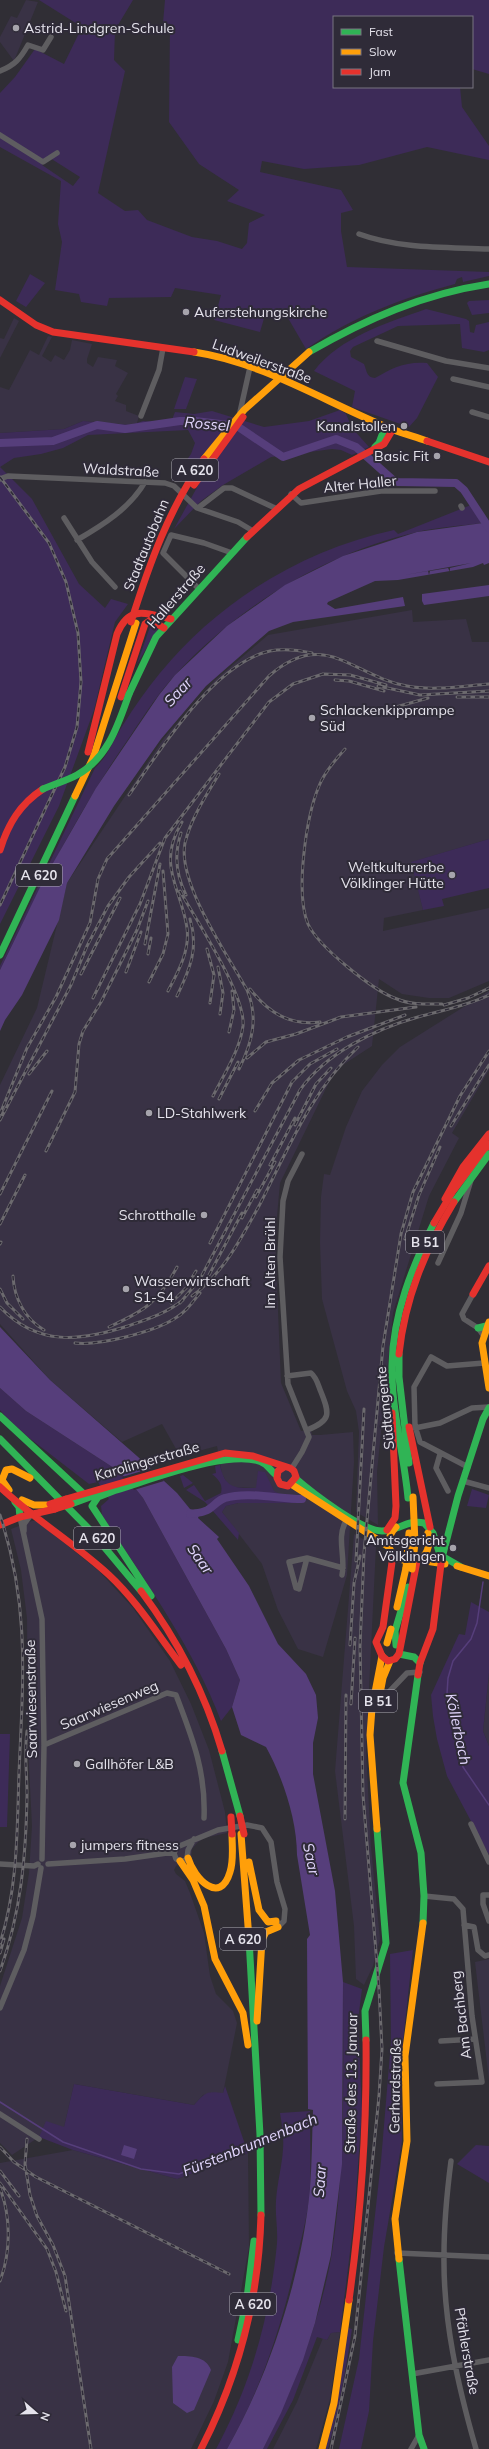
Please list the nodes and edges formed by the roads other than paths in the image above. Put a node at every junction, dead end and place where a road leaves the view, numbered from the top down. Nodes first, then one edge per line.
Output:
1 (51, 37) dead end
2 (0, 71) edge
3 (0, 135) edge
4 (57, 153) dead end
5 (359, 234) dead end
6 (489, 249) edge
7 (489, 284) edge
8 (489, 290) edge
9 (0, 300) edge
10 (377, 341) dead end
11 (163, 348) junction
12 (311, 355) junction
13 (250, 368) junction
14 (489, 368) edge
15 (453, 379) dead end
16 (489, 387) edge
17 (472, 412) dead end
18 (141, 416) dead end
19 (489, 417) edge
20 (240, 418) dead end
21 (386, 427) junction
22 (393, 429) junction
23 (372, 450) junction
24 (489, 462) edge
25 (0, 479) edge
26 (145, 482) junction
27 (435, 491) dead end
28 (291, 494) junction
29 (197, 508) junction
30 (275, 508) junction
31 (64, 518) dead end
32 (253, 531) junction
33 (77, 540) junction
34 (232, 553) junction
35 (115, 587) dead end
36 (199, 589) junction
37 (171, 619) junction
38 (164, 628) junction
39 (90, 755) junction
40 (74, 794) junction
41 (0, 850) edge
42 (0, 941) edge
43 (0, 955) edge
44 (489, 1134) edge
45 (489, 1144) edge
46 (489, 1153) edge
47 (302, 1154) dead end
48 (425, 1244) junction
49 (438, 1263) dead end
50 (489, 1266) edge
51 (473, 1294) joint
52 (488, 1324) edge
53 (478, 1328) junction
54 (483, 1335) junction
55 (396, 1354) junction
56 (486, 1362) edge
57 (287, 1376) junction
58 (489, 1388) edge
59 (394, 1392) junction
60 (401, 1400) junction
61 (489, 1407) edge
62 (0, 1416) edge
63 (415, 1428) junction
64 (307, 1430) junction
65 (0, 1439) edge
66 (0, 1448) edge
67 (440, 1454) junction
68 (256, 1461) junction
69 (191, 1465) junction
70 (468, 1467) junction
71 (288, 1468) junction
72 (276, 1475) junction
73 (30, 1478) junction
74 (296, 1478) junction
75 (463, 1481) junction
76 (291, 1484) junction
77 (0, 1487) edge
78 (489, 1488) edge
79 (448, 1491) dead end
80 (102, 1492) junction
81 (305, 1492) junction
82 (84, 1494) junction
83 (410, 1497) junction
84 (14, 1500) junction
85 (68, 1502) junction
86 (51, 1506) junction
87 (32, 1514) junction
88 (20, 1517) junction
89 (346, 1522) junction
90 (412, 1522) junction
91 (401, 1523) junction
92 (0, 1525) edge
93 (449, 1527) junction
94 (430, 1528) junction
95 (387, 1530) junction
96 (25, 1539) junction
97 (389, 1547) junction
98 (393, 1555) junction
99 (307, 1558) junction
100 (418, 1561) junction
101 (440, 1561) junction
102 (343, 1568) junction
103 (409, 1569) junction
104 (342, 1575) dead end
105 (489, 1576) edge
106 (387, 1643) junction
107 (398, 1649) junction
108 (179, 1650) junction
109 (381, 1654) junction
110 (390, 1661) junction
111 (420, 1663) junction
112 (181, 1665) junction
113 (420, 1672) junction
114 (388, 1693) dead end
115 (372, 1742) junction
116 (44, 1745) junction
117 (235, 1817) junction
118 (204, 1818) dead end
119 (471, 1824) dead end
120 (238, 1834) junction
121 (194, 1840) junction
122 (182, 1846) junction
123 (174, 1852) junction
124 (188, 1854) junction
125 (180, 1861) junction
126 (489, 1862) edge
127 (0, 1864) edge
128 (40, 1864) junction
129 (489, 1895) edge
130 (424, 1896) junction
131 (489, 1921) edge
132 (277, 1924) junction
133 (464, 1926) junction
134 (489, 1955) edge
135 (0, 2008) edge
136 (475, 2039) junction
137 (441, 2041) dead end
138 (251, 2045) junction
139 (437, 2084) dead end
140 (0, 2114) edge
141 (39, 2139) dead end
142 (256, 2149) junction
143 (451, 2162) dead end
144 (397, 2253) junction
145 (444, 2255) junction
146 (489, 2257) edge
147 (489, 2360) edge
148 (456, 2368) junction
149 (412, 2374) junction
150 (420, 2435) junction
151 (195, 2449) edge
152 (202, 2449) edge
153 (322, 2449) edge
154 (411, 2449) edge
155 (424, 2449) edge
156 (476, 2449) edge

1 - 2 street
3 - 4 street
5 - 6 street
7 - 12 main road, A 620
8 - 12 main road, A 620
9 - 11 main road, Ludweilerstraße
10 - 14 street
11 - 13 main road, Ludweilerstraße
11 - 18 street
12 - 39 main road, Stadtautobahn / A 620, bridge
13 - 20 street
13 - 21 main road, Ludweilerstraße
15 - 16 street
17 - 19 street
21 - 22 main road, Ludweilerstraße
21 - 23 main road, Hallerstraße
22 - 23 main road, Hallerstraße
22 - 24 main road, Ludweilerstraße
23 - 28 main road, Hallerstraße
25 - 26 street, Waldstraße
26 - 29 street, Waldstraße
26 - 33 street
27 - 28 street, Alter Haller
28 - 30 main road, Hallerstraße
29 - 30 street
29 - 32 street, Waldstraße
30 - 32 main road, Hallerstraße
31 - 33 street
32 - 34 main road, Hallerstraße
33 - 35 street
34 - 36 main road, Hallerstraße
34 - 36 street
36 - 37 main road, Hallerstraße
37 - 38 main road, Hallerstraße
37 - 39 main road, A 620
38 - 39 main road
38 - 41 main road, Hallerstraße, bridge
39 - 40 main road, A 620
39 - 40 main road, Stadtautobahn / A 620
40 - 42 main road, A 620
40 - 43 main road, A 620
44 - 48 main road
45 - 48 main road, Südtangente / B 51
46 - 49 street
46 - 55 main road, Südtangente / B 51, bridge
47 - 57 street, Im Alten Brühl
48 - 55 main road, Südtangente / B 51
50 - 51 main road
51 - 53 street
52 - 53 main road
52 - 54 main road
53 - 54 street
54 - 56 main road
55 - 59 main road, Südtangente / B 51
55 - 60 main road, Südtangente / B 51
56 - 58 main road
56 - 63 street
57 - 64 street, Im Alten Brühl
57 - 64 street
59 - 83 main road, Südtangente / B 51
59 - 95 main road
60 - 83 main road, Südtangente / B 51
60 - 94 main road
61 - 63 street
61 - 70 main road, Gerhardstraße
62 - 82 main road
63 - 67 street
64 - 71 street
65 - 108 main road, A 620
66 - 73 main road, A 620
67 - 70 street
67 - 79 street
68 - 69 main road, Karolingerstraße
68 - 72 main road, Karolingerstraße
68 - 81 main road
69 - 71 main road, Karolingerstraße
69 - 80 main road, Karolingerstraße
69 - 80 main road, Karolingerstraße
70 - 75 main road, Gerhardstraße
71 - 72 main road
71 - 74 main road
72 - 76 main road
73 - 86 main road
73 - 112 main road, A 620
74 - 76 main road
74 - 95 main road
75 - 78 street
75 - 93 main road, Gerhardstraße
76 - 81 main road
77 - 84 main road
80 - 82 main road, Karolingerstraße
80 - 85 main road, Karolingerstraße
80 - 108 main road
81 - 89 main road
82 - 85 main road, Karolingerstraße
83 - 103 main road, Südtangente / B 51, bridge
84 - 87 main road
84 - 88 main road
85 - 86 main road, Karolingerstraße, bridge
86 - 87 main road, Karolingerstraße
87 - 88 main road, Karolingerstraße
87 - 96 street, Saarwiesenstraße
87 - 112 main road
88 - 92 main road, Karolingerstraße
88 - 96 street, Saarwiesenstraße
89 - 97 main road
89 - 102 street
90 - 91 main road
90 - 94 main road
90 - 100 main road
91 - 95 main road
91 - 97 main road
93 - 94 main road
93 - 101 main road, Gerhardstraße
94 - 101 main road
96 - 116 street, Saarwiesenstraße
97 - 98 main road
98 - 100 main road
98 - 109 main road
99 - 99 street
99 - 102 street
100 - 101 main road
100 - 107 main road
101 - 105 main road
101 - 111 main road, Gerhardstraße
102 - 104 street
103 - 106 main road, Südtangente / B 51
103 - 107 main road, Südtangente / B 51
106 - 107 main road
106 - 109 main road
107 - 110 main road
107 - 111 main road
108 - 117 main road, A 620
109 - 110 main road
109 - 115 main road, Straße des 13. Januar
110 - 115 main road, Straße des 13. Januar / B 51
111 - 113 main road, Gerhardstraße
112 - 117 main road, A 620
113 - 114 street
113 - 130 main road, Gerhardstraße
115 - 153 main road, Straße des 13. Januar
116 - 118 street, Saarwiesenweg
116 - 128 street, Saarwiesenstraße
117 - 120 main road, A 620, bridge
119 - 126 street
120 - 124 main road
120 - 132 main road
120 - 138 main road, A 620
121 - 122 street
121 - 124 street
121 - 132 street
122 - 123 street
122 - 124 street
123 - 125 street
123 - 128 street
124 - 125 street
125 - 138 main road
127 - 128 street
128 - 135 street, Saarwiesenstraße
129 - 131 street
130 - 133 street, Am Bachberg
130 - 144 main road, Gerhardstraße
132 - 138 main road
133 - 134 street
133 - 136 street, Am Bachberg
136 - 137 street
136 - 139 street, Am Bachberg
138 - 142 main road, A 620
140 - 141 street
142 - 151 main road, A 620
142 - 152 main road, A 620
143 - 145 street, Pfählerstraße
144 - 145 street
144 - 149 main road, Gerhardstraße
145 - 146 street
145 - 148 street, Pfählerstraße
147 - 148 street
148 - 149 street
148 - 156 street, Pfählerstraße
149 - 150 main road, Gerhardstraße
150 - 154 street
150 - 155 main road, Gerhardstraße

